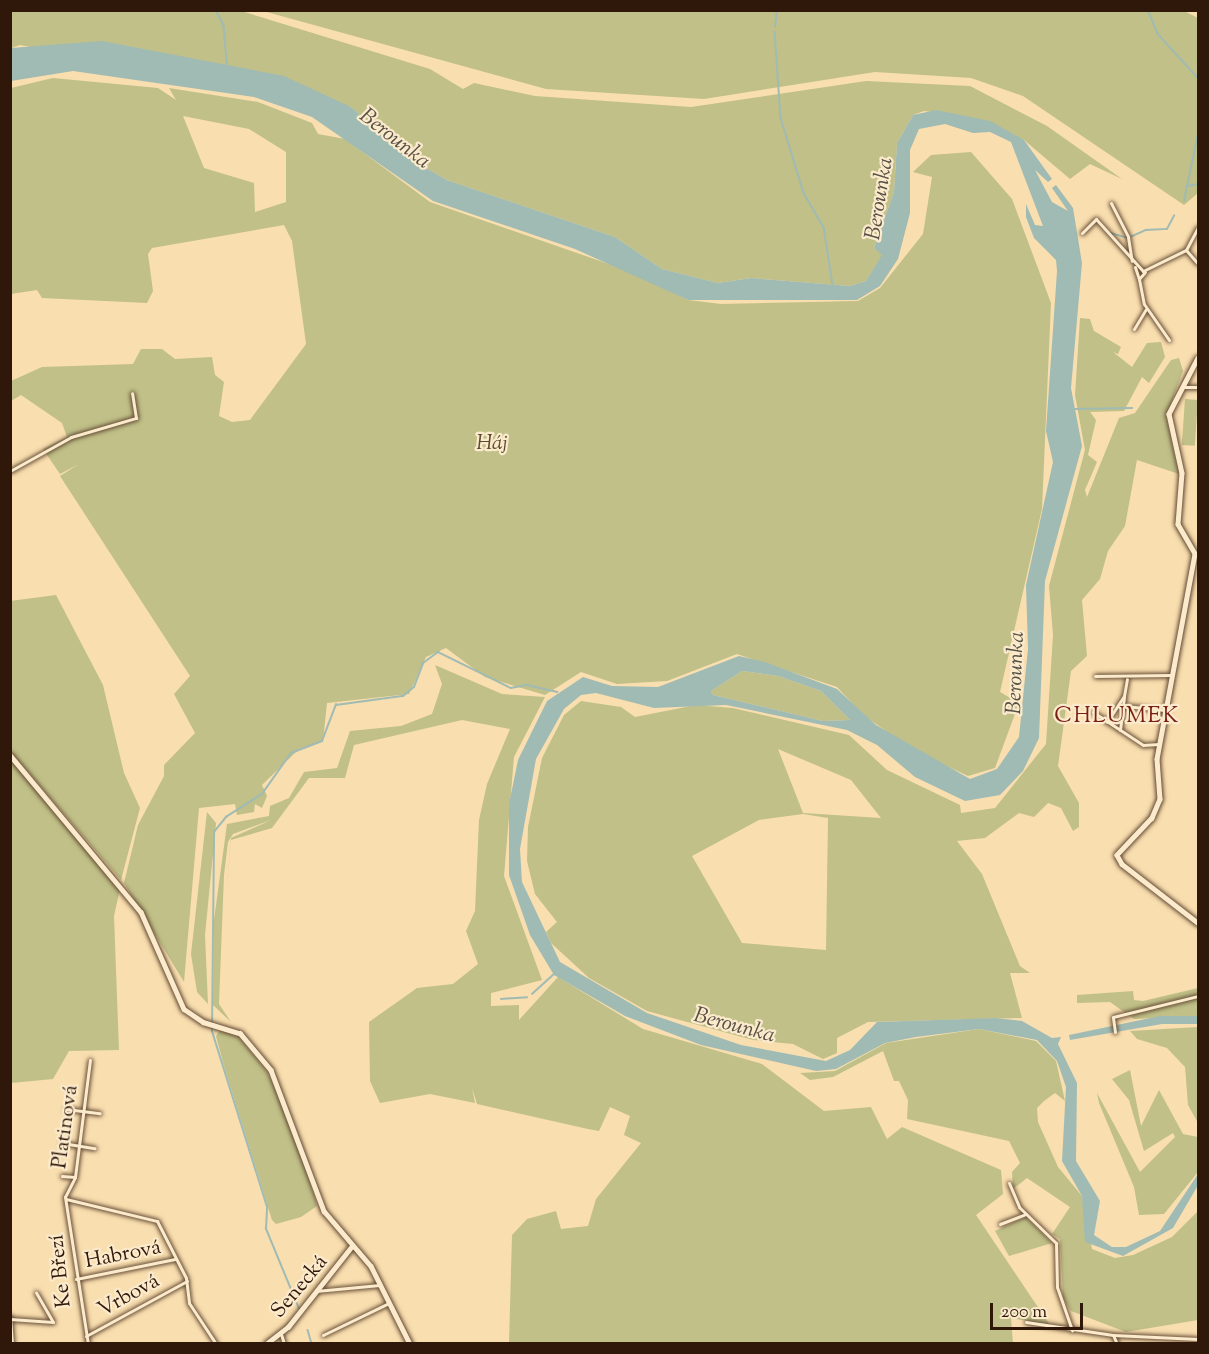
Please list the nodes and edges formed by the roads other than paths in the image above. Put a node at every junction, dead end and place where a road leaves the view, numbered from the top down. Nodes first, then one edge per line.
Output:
1 (1111, 203) dead end
2 (1198, 227) edge
3 (1082, 233) dead end
4 (1186, 250) junction
5 (1134, 264) junction
6 (1198, 264) edge
7 (1146, 271) junction
8 (1139, 279) junction
9 (1146, 309) junction
10 (1134, 329) dead end
11 (1169, 340) dead end
12 (1198, 358) edge
13 (1182, 387) junction
14 (1198, 387) edge
15 (132, 393) dead end
16 (10, 471) edge
17 (1170, 675) junction
18 (1095, 676) dead end
19 (1127, 679) junction
20 (1124, 696) junction
21 (1124, 706) junction
22 (1166, 711) junction
23 (1093, 712) dead end
24 (1107, 722) junction
25 (1120, 730) junction
26 (1161, 744) junction
27 (10, 755) edge
28 (1198, 923) edge
29 (1198, 996) edge
30 (1115, 1032) dead end
31 (90, 1060) dead end
32 (66, 1109) dead end
33 (83, 1111) junction
34 (100, 1113) dead end
35 (62, 1143) dead end
36 (78, 1146) junction
37 (96, 1148) dead end
38 (62, 1176) dead end
39 (75, 1177) junction
40 (1009, 1184) dead end
41 (66, 1197) junction
42 (1026, 1214) junction
43 (1000, 1224) dead end
44 (352, 1246) junction
45 (175, 1259) junction
46 (76, 1279) junction
47 (187, 1281) junction
48 (380, 1284) junction
49 (315, 1291) junction
50 (36, 1293) dead end
51 (388, 1303) junction
52 (11, 1318) edge
53 (1026, 1322) dead end
54 (1072, 1330) junction
55 (281, 1334) junction
56 (323, 1335) dead end
57 (1113, 1335) junction
58 (86, 1336) junction
59 (1198, 1339) edge
60 (12, 1344) edge
61 (88, 1344) edge
62 (216, 1344) edge
63 (266, 1344) edge
64 (284, 1344) edge
65 (410, 1344) edge
66 (1117, 1344) edge

1 - 5 street
2 - 4 street
3 - 5 street
4 - 6 street
4 - 7 street
5 - 7 street
5 - 8 street
7 - 8 street
8 - 9 street
9 - 10 street
9 - 11 street
12 - 13 street
13 - 14 street
13 - 17 street
15 - 16 street
17 - 19 street
17 - 22 street
18 - 19 street
19 - 20 street
20 - 21 street
20 - 24 street
21 - 22 street
21 - 25 street
22 - 26 street
23 - 24 street
24 - 25 street
25 - 26 street
26 - 28 street
27 - 44 street
29 - 30 street
31 - 33 street, Platinová
32 - 33 street
33 - 34 street
33 - 36 street, Platinová
35 - 36 street
36 - 37 street
36 - 39 street, Platinová
38 - 39 street
39 - 41 street, Platinová
40 - 42 street
41 - 45 street
41 - 46 street, Ke Březí
42 - 43 street
42 - 54 street
44 - 48 street
44 - 49 street, Senecká
45 - 46 street, Habrová
45 - 47 street
46 - 58 street, Ke Březí
47 - 58 street, Vrbová
47 - 62 street
48 - 49 street
48 - 51 street
49 - 55 street, Senecká
50 - 52 street
51 - 56 street
51 - 65 street
52 - 60 street
53 - 54 street
54 - 57 street
55 - 63 street, Senecká
55 - 64 street
57 - 59 street
57 - 66 street
58 - 61 street, Ke Březí

